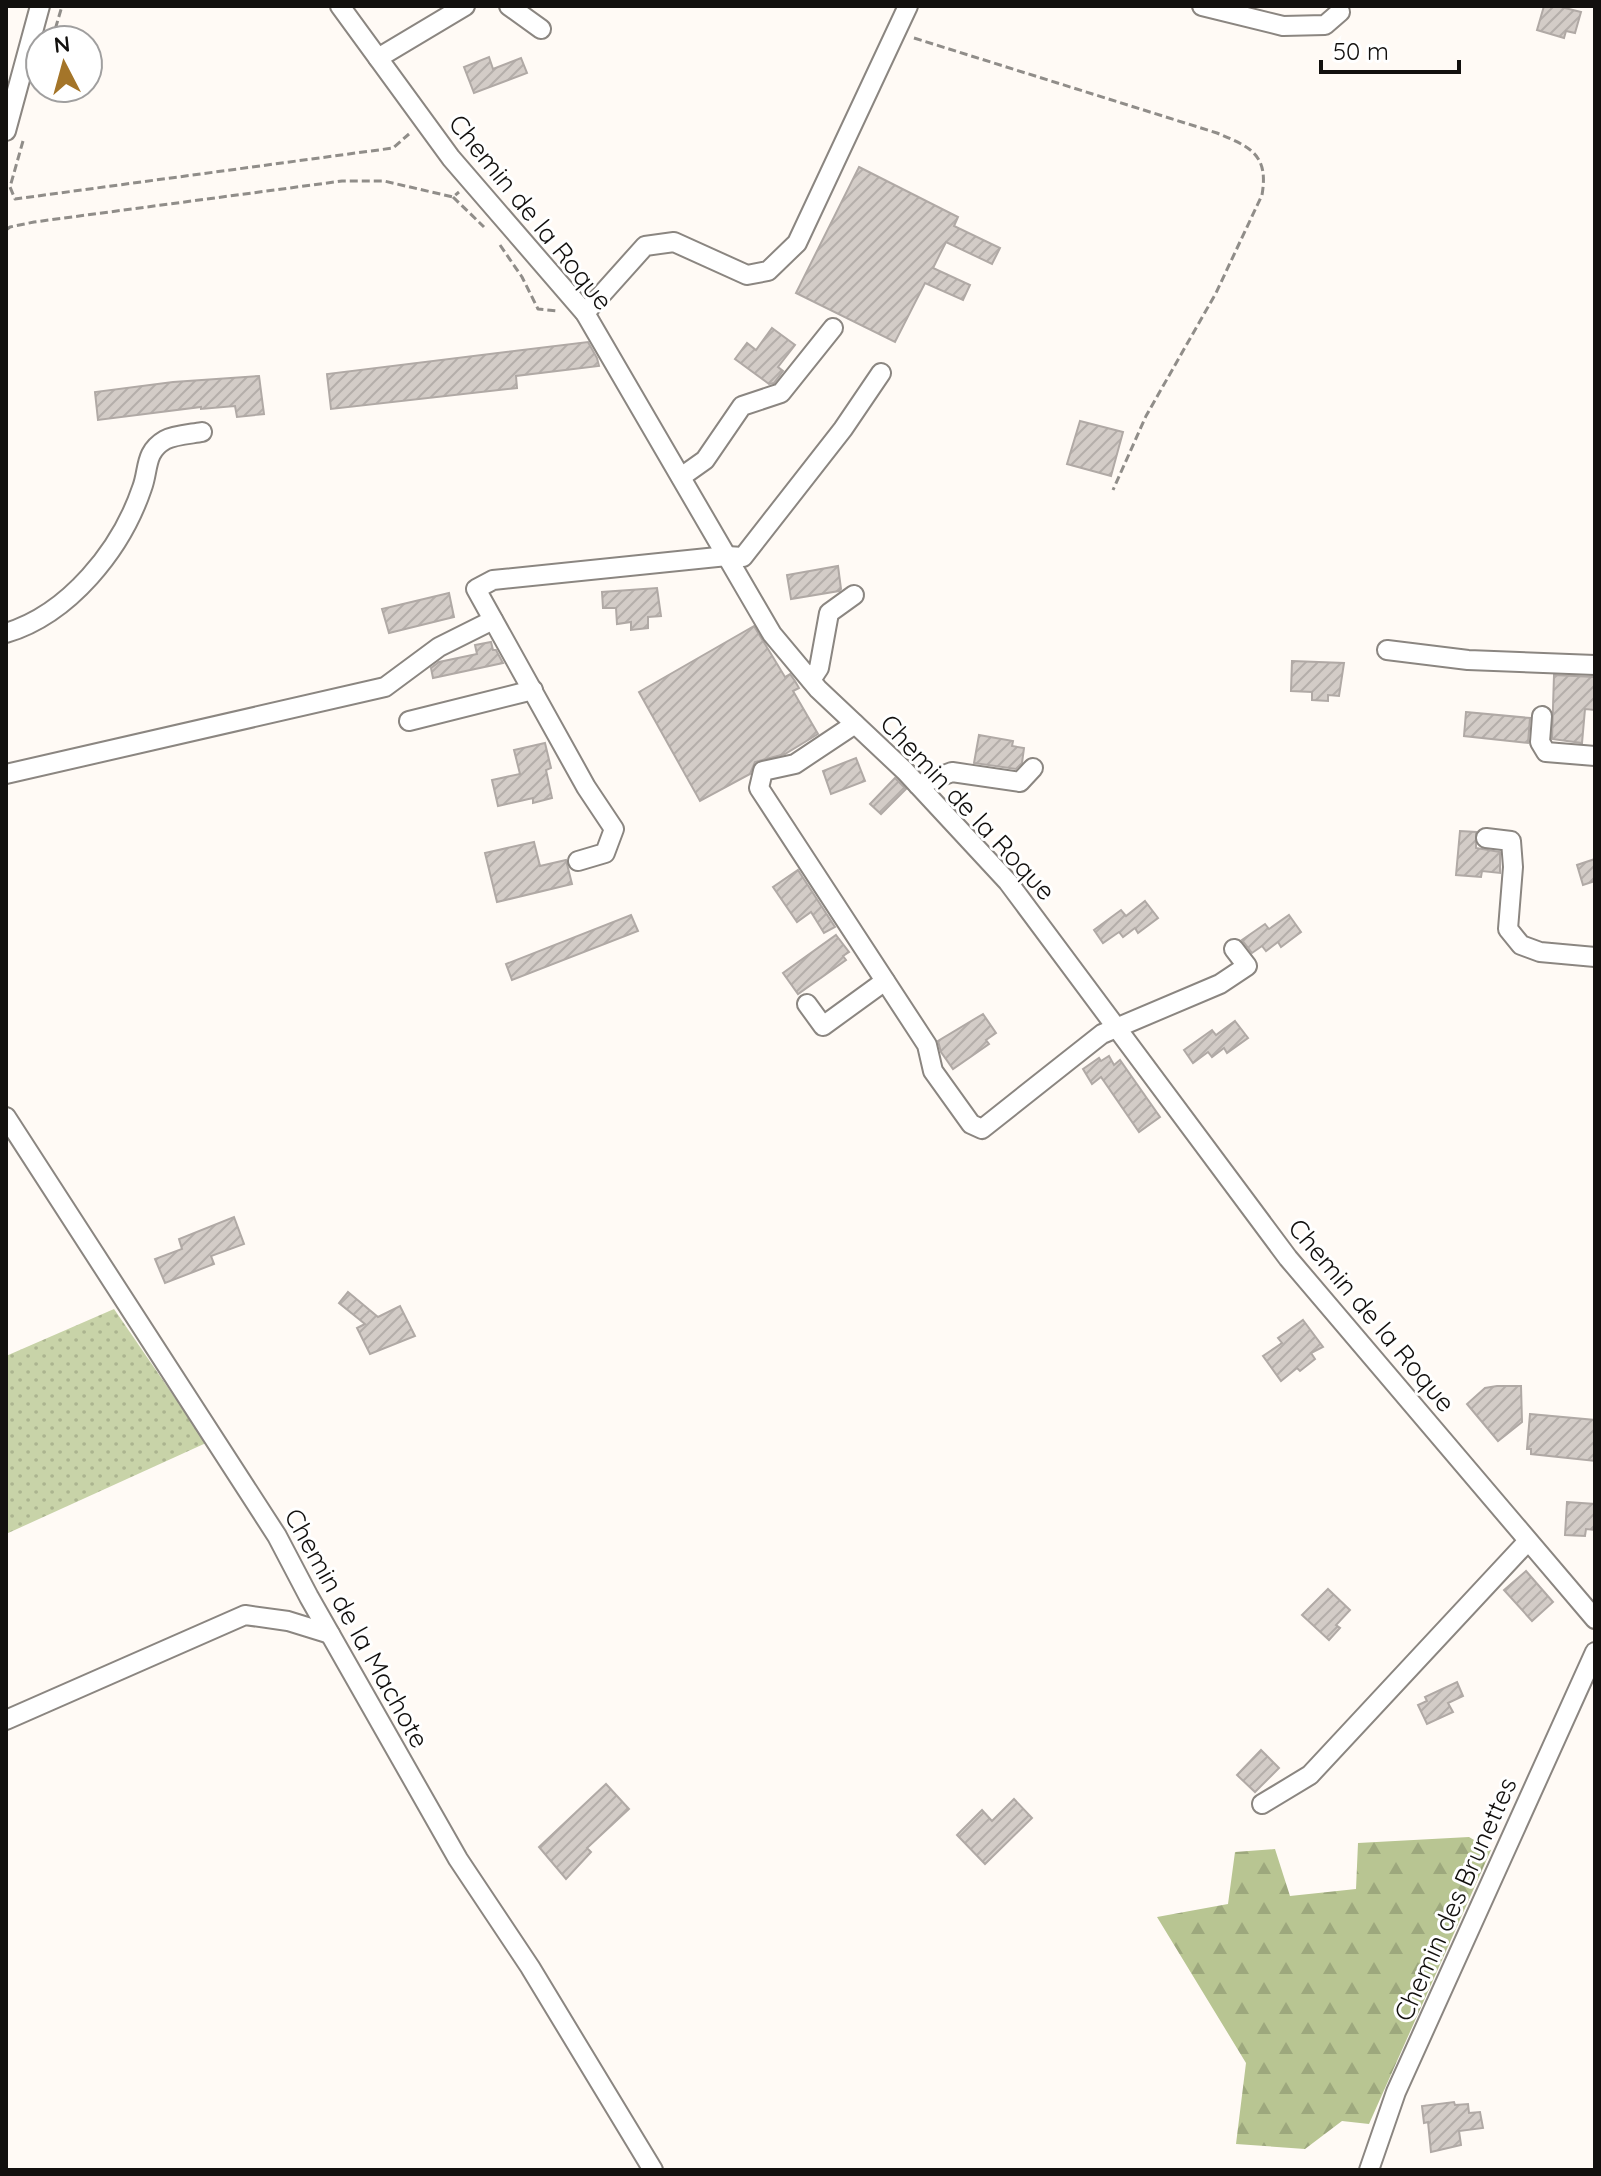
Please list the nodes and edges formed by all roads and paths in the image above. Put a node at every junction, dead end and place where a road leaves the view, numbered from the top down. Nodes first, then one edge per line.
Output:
1 (40, 6) edge
2 (340, 6) edge
3 (465, 6) edge
4 (509, 6) edge
5 (908, 6) edge
6 (1202, 6) edge
7 (1340, 12) dead end
8 (541, 29) dead end
9 (895, 32) junction
10 (378, 58) junction
11 (415, 129) dead end
12 (16, 132) edge
13 (472, 182) junction
14 (453, 197) junction
15 (6, 230) edge
16 (491, 233) dead end
17 (499, 244) dead end
18 (579, 307) junction
19 (833, 328) dead end
20 (881, 373) dead end
21 (202, 432) dead end
22 (681, 477) junction
23 (1113, 490) dead end
24 (727, 556) junction
25 (854, 595) dead end
26 (493, 620) junction
27 (6, 633) edge
28 (1387, 650) dead end
29 (1595, 665) edge
30 (811, 680) junction
31 (533, 690) junction
32 (1542, 716) dead end
33 (409, 721) dead end
34 (855, 724) junction
35 (1595, 756) edge
36 (1033, 768) dead end
37 (6, 774) edge
38 (918, 785) junction
39 (1486, 838) dead end
40 (578, 861) dead end
41 (1234, 949) dead end
42 (1595, 957) edge
43 (885, 981) junction
44 (807, 1004) dead end
45 (1119, 1029) junction
46 (6, 1117) edge
47 (1528, 1541) junction
48 (1595, 1619) edge
49 (330, 1634) junction
50 (1595, 1652) edge
51 (6, 1720) edge
52 (1262, 1804) dead end
53 (653, 2170) edge
54 (1369, 2170) edge

1 - 12 street
2 - 10 street, Chemin de la Roque
3 - 10 street
4 - 8 street
5 - 9 street
6 - 7 street
9 - 18 street
9 - 23 path
10 - 13 street, Chemin de la Roque
11 - 12 path
13 - 14 path
13 - 18 street, Chemin de la Roque
14 - 15 path
14 - 16 path
17 - 18 path
18 - 22 street, Chemin de la Roque
19 - 22 street
20 - 24 street
21 - 27 street
22 - 24 street, Chemin de la Roque
24 - 26 street
24 - 30 street, Chemin de la Roque
25 - 30 street
26 - 31 street
26 - 37 street
28 - 29 street
30 - 34 street, Chemin de la Roque
31 - 33 street
31 - 40 street
32 - 35 street
34 - 38 street, Chemin de la Roque
34 - 43 street
36 - 38 street
38 - 45 street, Chemin de la Roque
39 - 42 street
41 - 45 street
43 - 44 street
43 - 45 street
45 - 47 street, Chemin de la Roque
46 - 49 street, Chemin de la Machote
47 - 48 street, Chemin de la Roque
47 - 52 street
49 - 51 street
49 - 53 street, Chemin de la Machote
50 - 54 street, Chemin des Brunettes

